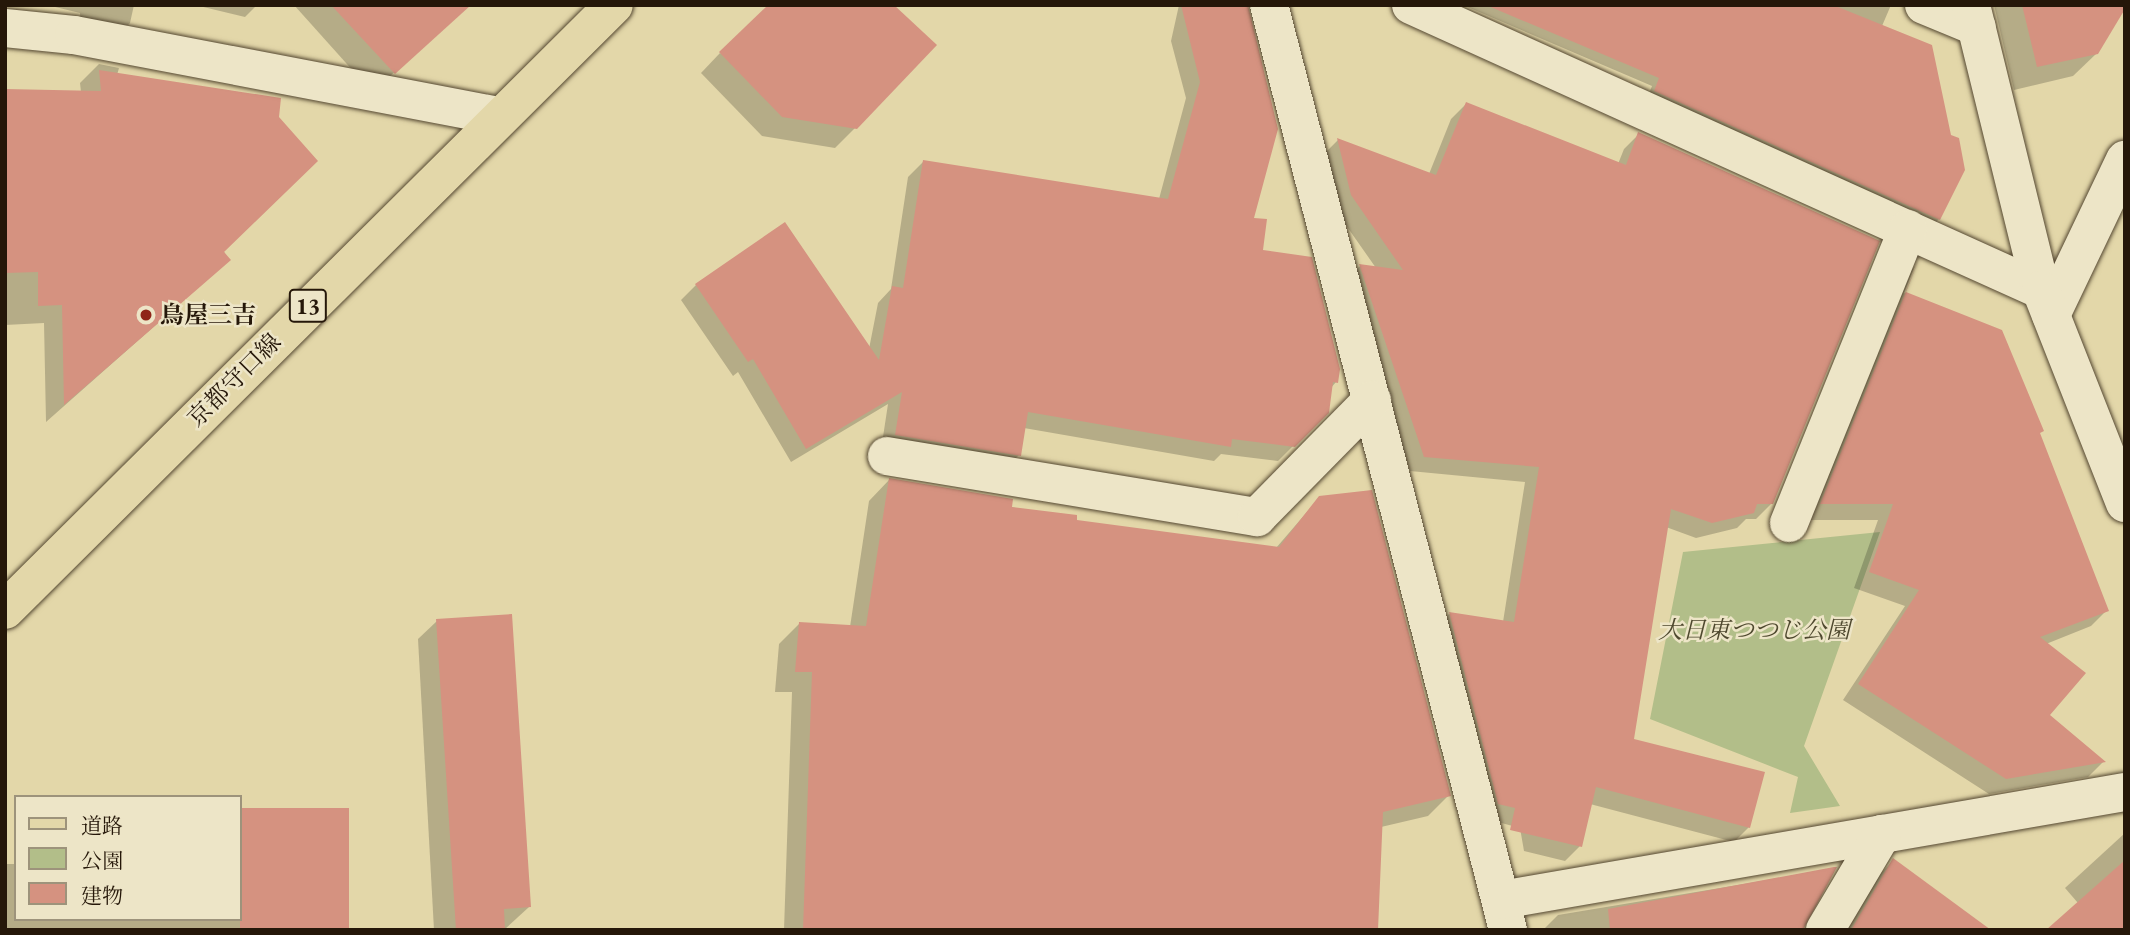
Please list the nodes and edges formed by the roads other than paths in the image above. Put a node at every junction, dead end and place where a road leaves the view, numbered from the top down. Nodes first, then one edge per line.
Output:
1 (614, 5) edge
2 (1269, 5) edge
3 (1924, 5) edge
4 (1430, 8) edge
5 (1974, 16) edge
6 (5, 28) edge
7 (499, 116) junction
8 (2125, 160) edge
9 (1908, 229) junction
10 (2046, 303) junction
11 (1372, 400) junction
12 (887, 456) dead end
13 (2125, 503) edge
14 (1789, 523) dead end
15 (5, 610) edge
16 (2125, 792) edge
17 (1882, 834) junction
18 (1505, 915) edge
19 (1825, 930) edge

1 - 7 main road, 京都守口線 / 13
2 - 11 street
3 - 5 street
4 - 9 street
5 - 10 street
6 - 7 street
7 - 15 main road, 京都守口線 / 13
8 - 10 street
9 - 10 street
9 - 14 street
10 - 13 street
11 - 12 street
11 - 18 street
16 - 17 street
17 - 18 street
17 - 19 street

